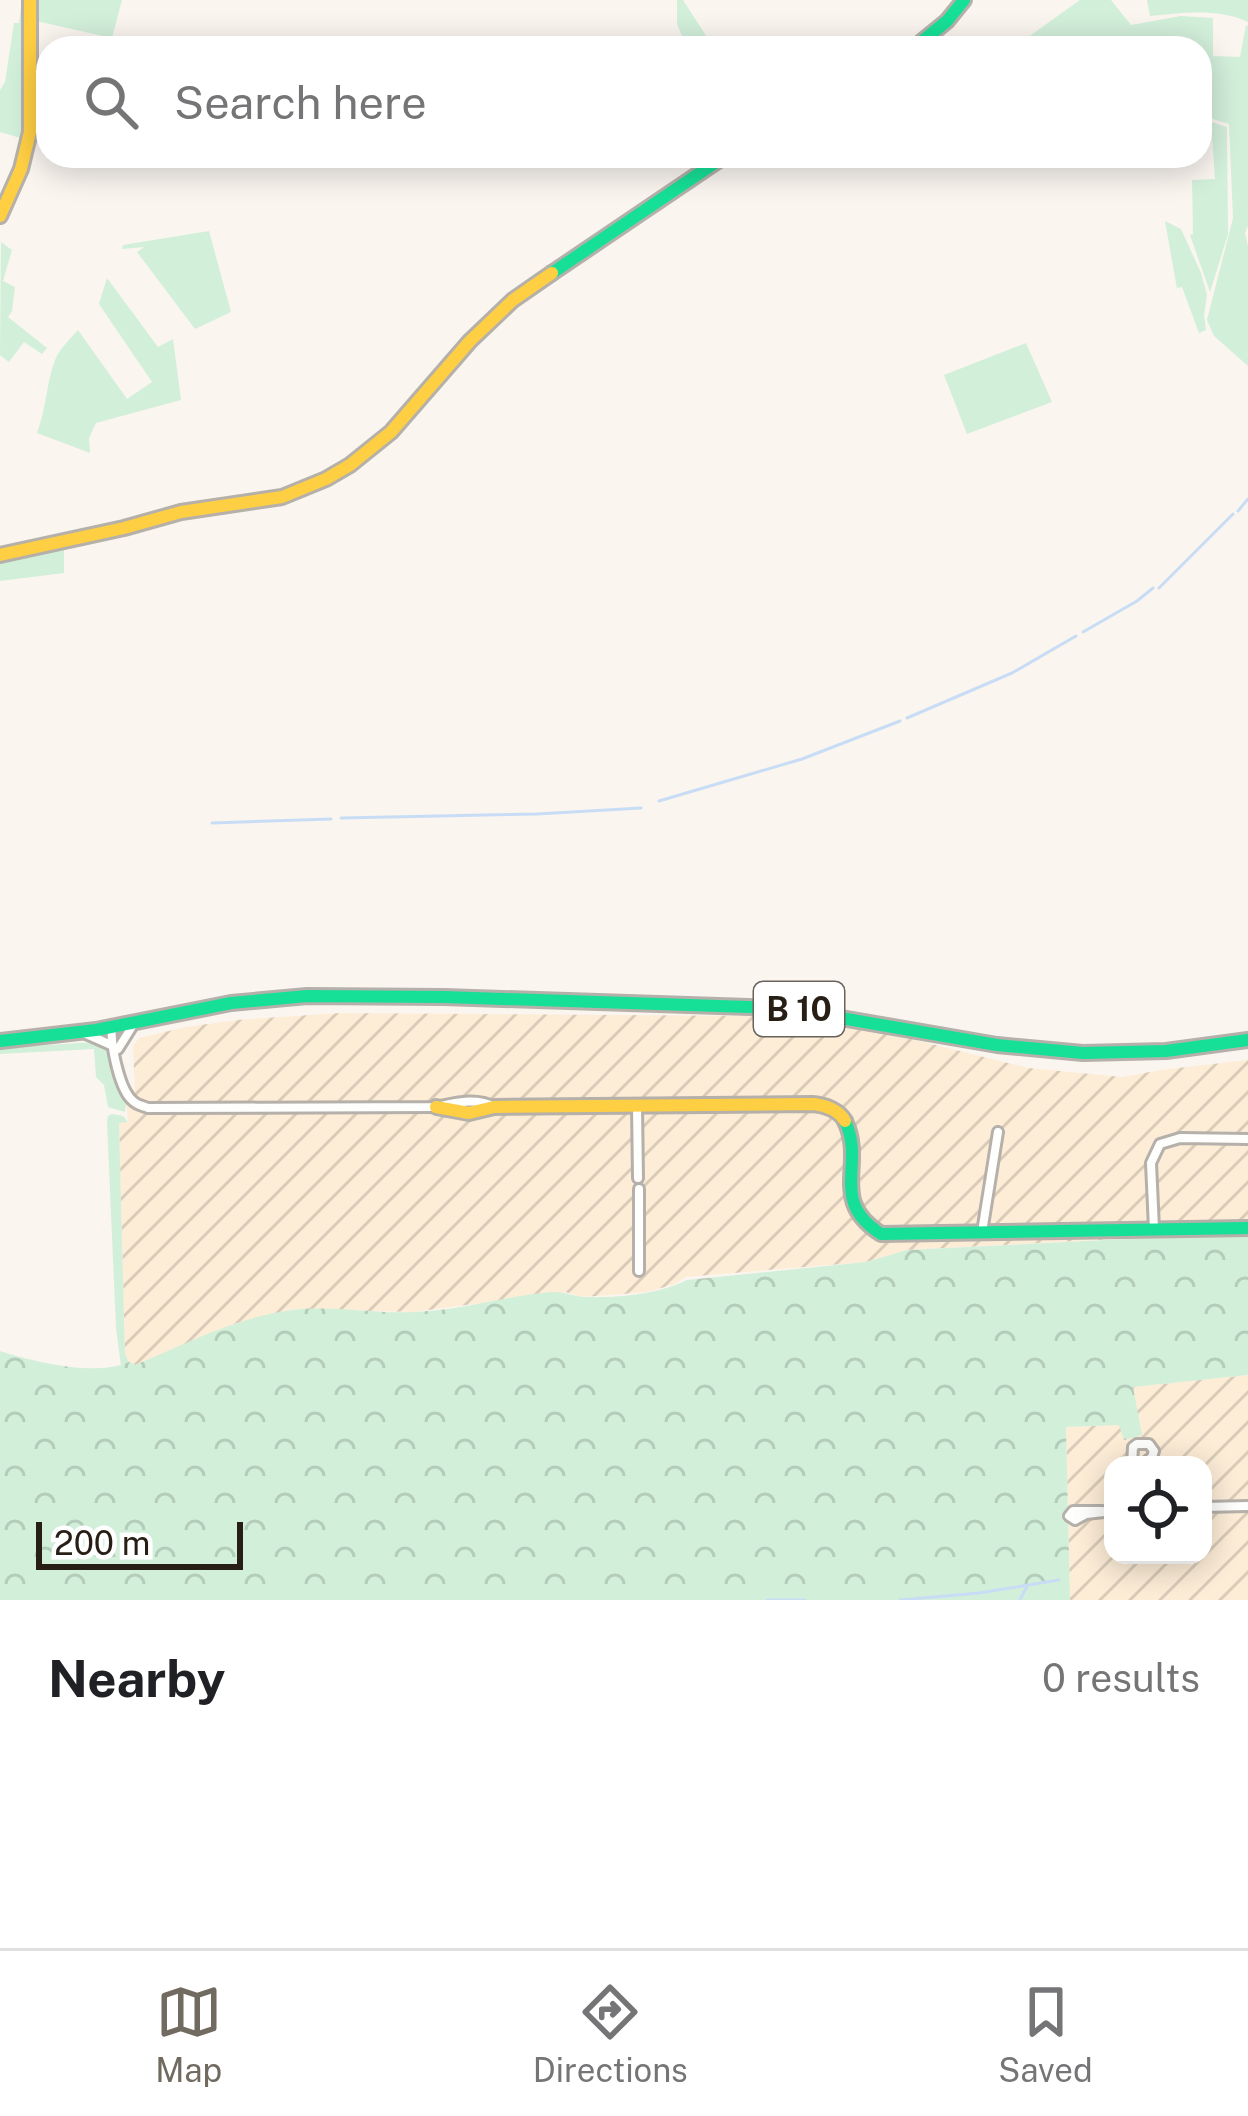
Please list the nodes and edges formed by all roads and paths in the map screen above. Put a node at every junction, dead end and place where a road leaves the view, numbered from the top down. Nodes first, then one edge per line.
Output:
1 (30, 0) edge
2 (964, 0) edge
3 (929, 36) edge
4 (707, 168) edge
5 (0, 216) edge
6 (0, 555) edge
7 (135, 1023) junction
8 (112, 1027) junction
9 (83, 1032) junction
10 (2, 1040) edge
11 (1248, 1040) edge
12 (115, 1047) junction
13 (637, 1106) junction
14 (436, 1107) joint
15 (998, 1132) dead end
16 (1248, 1139) edge
17 (1248, 1228) edge
18 (1154, 1229) junction
19 (982, 1232) junction
20 (639, 1271) dead end
21 (1132, 1456) edge
22 (1152, 1456) edge
23 (1248, 1506) edge
24 (1212, 1508) edge

1 - 5 street
2 - 3 street
4 - 6 street
7 - 8 street, B 10
7 - 11 street, B 10
7 - 12 street
8 - 9 street, B 10
8 - 12 street
9 - 10 street, B 10
9 - 12 street
12 - 14 street
13 - 14 street
13 - 19 street
13 - 20 street
15 - 19 street
16 - 18 street
17 - 18 street
18 - 19 street
21 - 22 street
23 - 24 street

